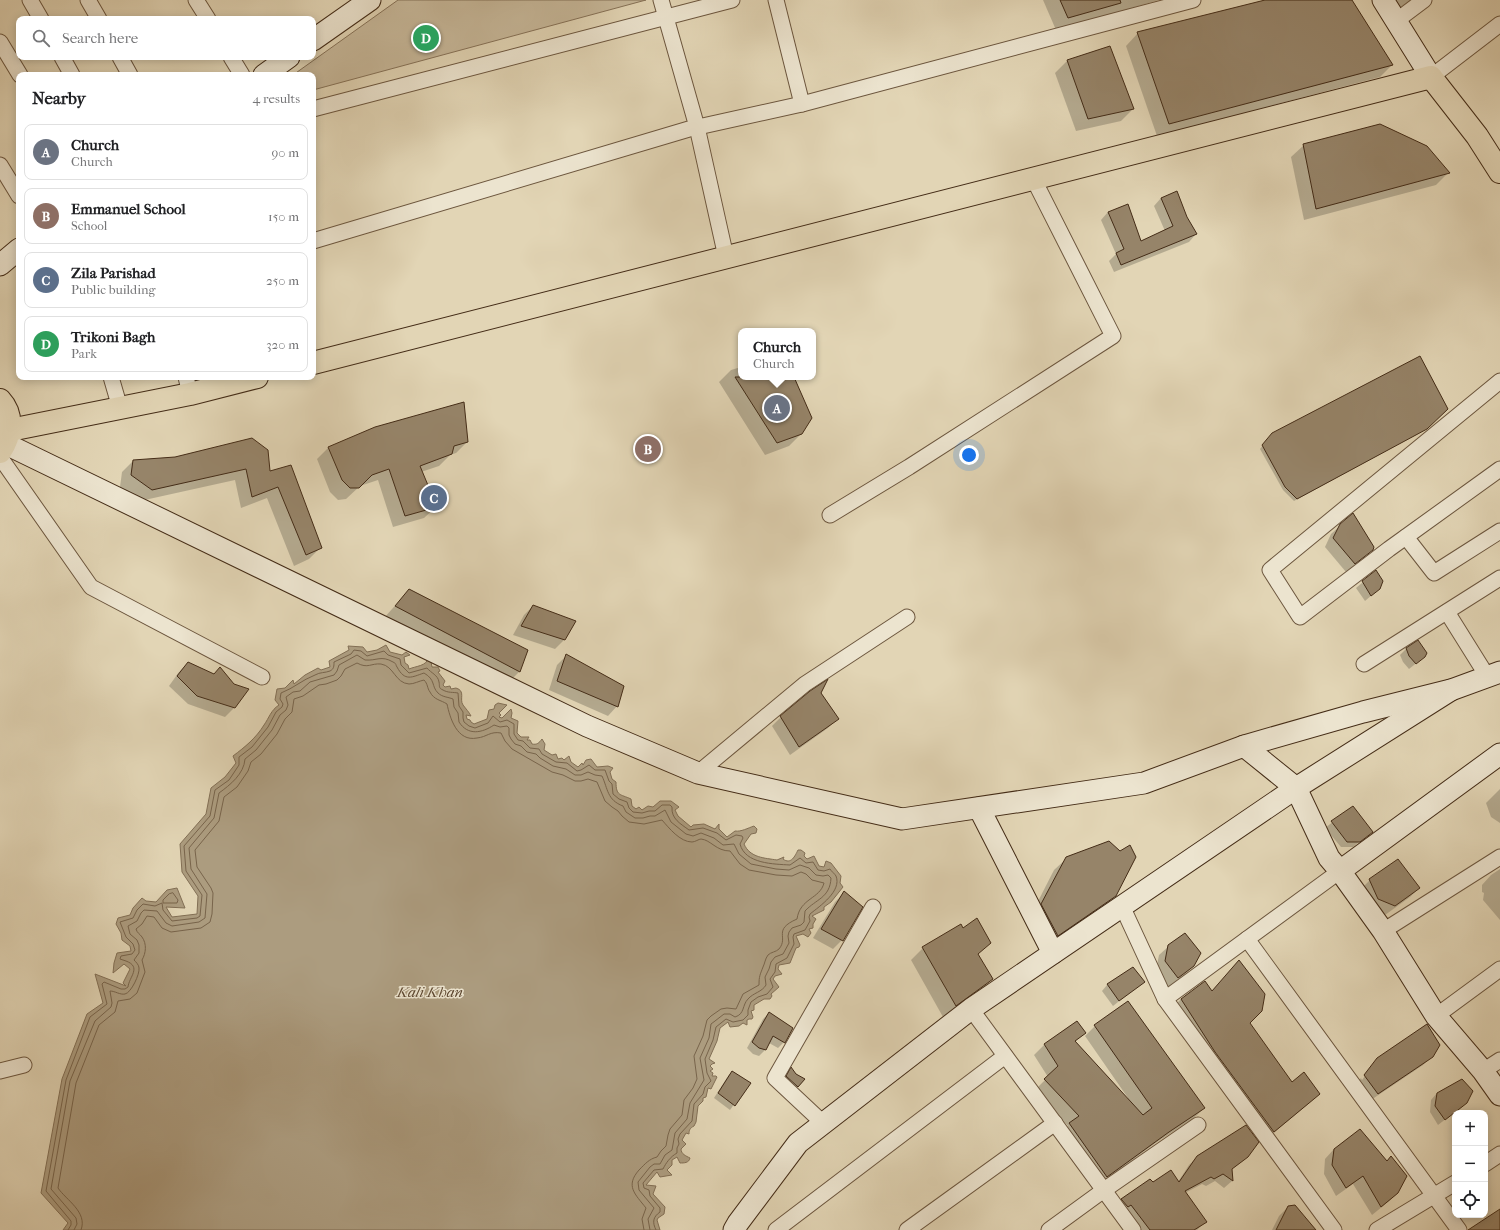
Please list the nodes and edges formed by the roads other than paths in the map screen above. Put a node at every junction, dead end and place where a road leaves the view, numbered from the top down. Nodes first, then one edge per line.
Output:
1 (30, 0) edge
2 (88, 0) edge
3 (196, 0) edge
4 (370, 0) edge
5 (661, 0) edge
6 (732, 0) edge
7 (776, 0) edge
8 (1193, 0) edge
9 (1383, 0) edge
10 (1424, 0) edge
11 (39, 16) edge
12 (97, 16) edge
13 (206, 16) edge
14 (666, 17) junction
15 (1396, 21) junction
16 (1500, 24) edge
17 (316, 38) edge
18 (0, 42) edge
19 (64, 60) edge
20 (122, 60) edge
21 (233, 60) edge
22 (285, 60) edge
23 (18, 72) edge
24 (70, 72) edge
25 (128, 72) edge
26 (240, 72) edge
27 (268, 72) edge
28 (1431, 77) junction
29 (802, 104) junction
30 (316, 108) edge
31 (697, 127) junction
32 (0, 165) edge
33 (1500, 172) edge
34 (1033, 178) junction
35 (16, 191) edge
36 (316, 239) edge
37 (16, 252) edge
38 (726, 257) junction
39 (0, 265) edge
40 (316, 362) edge
41 (112, 380) edge
42 (234, 380) edge
43 (1500, 381) edge
44 (188, 386) edge
45 (0, 400) edge
46 (120, 408) junction
47 (4, 446) edge
48 (1500, 469) edge
49 (830, 515) dead end
50 (1500, 531) edge
51 (1406, 537) junction
52 (1500, 578) edge
53 (1447, 612) junction
54 (907, 617) dead end
55 (1364, 664) dead end
56 (1494, 674) edge
57 (262, 677) dead end
58 (1450, 690) junction
59 (1244, 746) junction
60 (1500, 754) edge
61 (698, 773) junction
62 (1296, 788) junction
63 (979, 808) junction
64 (1500, 857) edge
65 (1340, 870) junction
66 (1122, 906) junction
67 (873, 907) dead end
68 (1383, 931) junction
69 (1247, 939) junction
70 (1053, 953) junction
71 (1500, 969) edge
72 (1165, 1000) junction
73 (971, 1009) junction
74 (1436, 1016) junction
75 (1005, 1056) junction
76 (1500, 1060) edge
77 (24, 1065) dead end
78 (0, 1071) edge
79 (1483, 1072) junction
80 (1500, 1095) edge
81 (823, 1123) junction
82 (1054, 1123) junction
83 (1198, 1125) dead end
84 (1500, 1154) edge
85 (1488, 1162) edge
86 (1452, 1185) edge
87 (1104, 1190) junction
88 (1434, 1196) junction
89 (738, 1228) edge
90 (776, 1230) edge
91 (907, 1230) edge
92 (1049, 1230) edge
93 (1133, 1230) edge
94 (1334, 1230) edge
95 (1377, 1230) edge
96 (1459, 1230) edge

1 - 11 street
2 - 12 street
3 - 13 street
4 - 17 main road
5 - 14 street
6 - 14 street
7 - 29 street
8 - 29 street
9 - 15 main road
10 - 15 street
14 - 30 street
14 - 31 street
15 - 28 main road
16 - 28 street
18 - 23 street
19 - 24 street
20 - 25 street
21 - 26 street
22 - 27 main road
28 - 33 highway
28 - 34 highway
29 - 31 street
31 - 36 street
31 - 38 street
32 - 35 street
34 - 38 highway
34 - 49 street
37 - 39 main road
38 - 40 highway
41 - 46 street
42 - 44 highway
43 - 51 street
44 - 46 highway
45 - 47 highway
46 - 47 highway
47 - 57 street
47 - 61 main road
48 - 51 street
50 - 51 street
52 - 53 street
53 - 55 street
53 - 56 street
54 - 61 street
56 - 58 main road
58 - 59 main road
58 - 62 main road
59 - 62 main road
59 - 63 main road
60 - 65 main road
61 - 63 main road
62 - 65 main road
62 - 66 main road
63 - 70 main road
64 - 68 street
65 - 68 main road
65 - 69 street
66 - 70 main road
66 - 72 street
67 - 81 street
68 - 74 main road
69 - 72 street
69 - 88 street
70 - 73 main road
71 - 74 street
72 - 94 street
73 - 75 street
73 - 81 main road
74 - 79 main road
75 - 82 street
75 - 90 street
76 - 79 street
77 - 78 street
79 - 80 main road
81 - 89 main road
82 - 87 street
82 - 91 street
83 - 87 street
84 - 85 street
86 - 88 street
87 - 92 street
87 - 93 street
88 - 95 street
88 - 96 street

